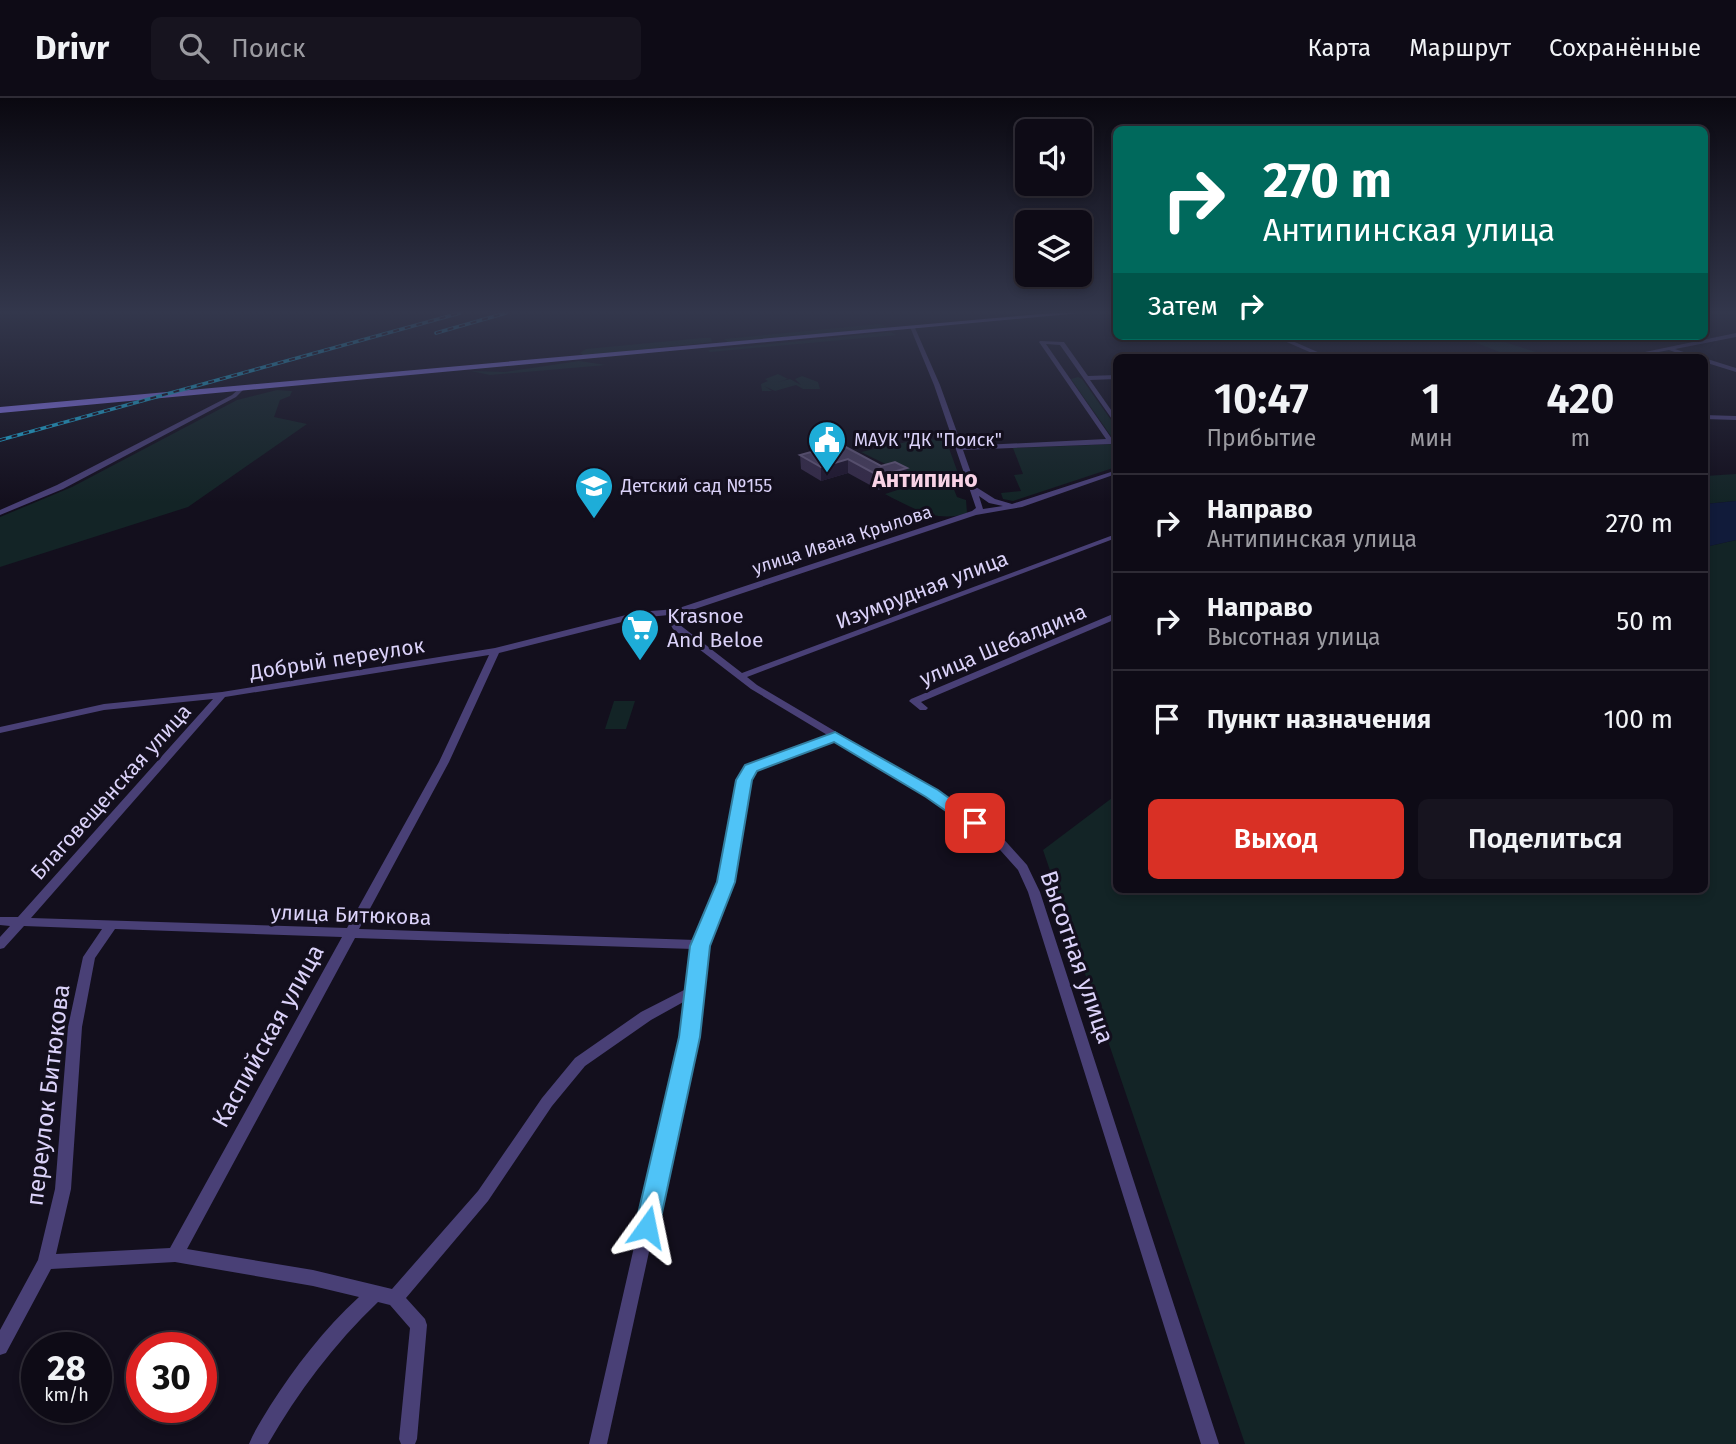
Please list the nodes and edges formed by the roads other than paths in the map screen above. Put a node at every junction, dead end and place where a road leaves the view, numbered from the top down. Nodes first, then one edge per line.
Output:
1 (386, 376) edge
2 (933, 376) edge
3 (1067, 376) edge
4 (1113, 377) edge
5 (1086, 378) joint
6 (241, 389) junction
7 (0, 410) edge
8 (1113, 417) edge
9 (1708, 417) edge
10 (1736, 418) edge
11 (1113, 440) edge
12 (1113, 441) edge
13 (959, 448) junction
14 (1113, 473) edge
15 (974, 489) junction
16 (1018, 505) junction
17 (0, 513) edge
18 (975, 513) junction
19 (1113, 539) edge
20 (677, 612) junction
21 (1113, 617) edge
22 (495, 651) junction
23 (740, 677) junction
24 (222, 695) junction
25 (923, 708) dead end
26 (0, 730) edge
27 (835, 737) junction
28 (0, 921) edge
29 (20, 922) junction
30 (110, 927) junction
31 (349, 933) junction
32 (0, 945) edge
33 (700, 946) junction
34 (693, 991) junction
35 (175, 1255) junction
36 (46, 1262) junction
37 (374, 1293) junction
38 (395, 1298) junction
39 (0, 1347) edge
40 (408, 1440) dead end
41 (258, 1444) edge
42 (598, 1444) edge
43 (1210, 1444) edge

1 - 6 street
2 - 13 street
3 - 11 street
4 - 5 street
5 - 8 street
6 - 7 street
6 - 17 street
9 - 10 street
12 - 13 street
13 - 15 street
14 - 16 street, улица Ивана Крылова
15 - 16 street
15 - 18 street
16 - 18 street, улица Ивана Крылова
18 - 20 street, улица Ивана Крылова
19 - 23 street, Изумрудная улица
20 - 22 street, Добрый переулок
20 - 23 street, Высотная улица
21 - 25 street, улица Шебалдина
22 - 24 street, Добрый переулок
22 - 31 street, Каспийская улица
23 - 27 street, Высотная улица
24 - 26 street, Добрый переулок
24 - 29 street, Благовещенская улица
27 - 33 street
27 - 43 street, Высотная улица
28 - 29 street, улица Битюкова
29 - 30 street, улица Битюкова
29 - 32 street, Благовещенская улица
30 - 31 street, улица Битюкова
30 - 36 street, переулок Битюкова
31 - 33 street, улица Битюкова
31 - 35 street, Каспийская улица
33 - 34 street
34 - 38 street
34 - 42 street
35 - 36 street
35 - 37 street
36 - 39 street, переулок Битюкова
37 - 38 street
37 - 41 street
38 - 40 street

